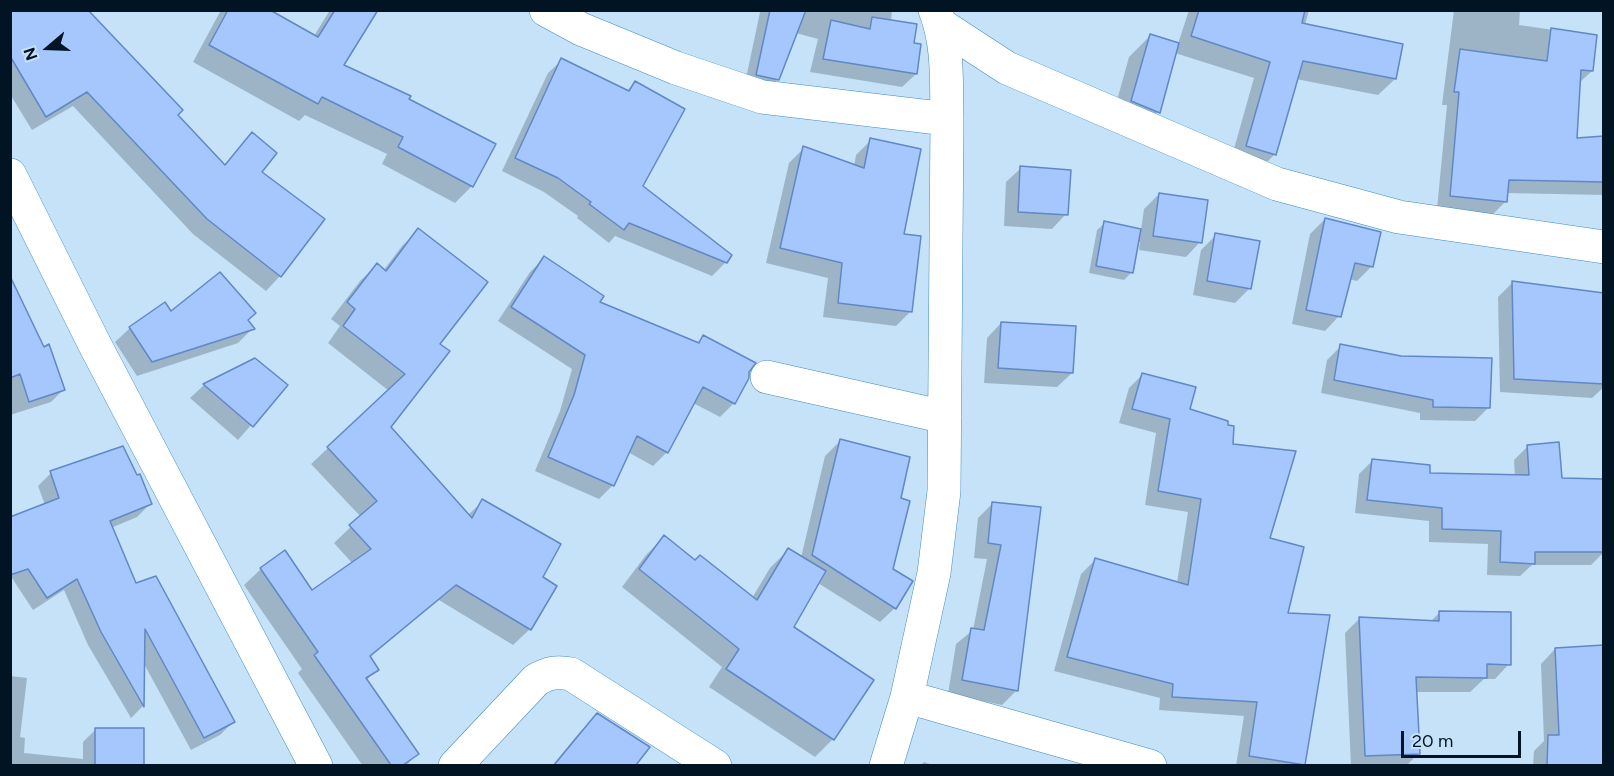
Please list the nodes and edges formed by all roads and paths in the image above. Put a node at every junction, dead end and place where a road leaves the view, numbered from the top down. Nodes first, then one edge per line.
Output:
1 (546, 10) edge
2 (938, 17) edge
3 (947, 119) junction
4 (10, 175) edge
5 (1604, 247) edge
6 (767, 377) dead end
7 (945, 417) junction
8 (908, 697) junction
9 (316, 765) edge
10 (455, 765) edge
11 (715, 765) edge
12 (886, 765) edge
13 (1150, 765) edge

1 - 3 street
2 - 3 street
2 - 5 street
3 - 7 street
4 - 9 street
6 - 7 street
7 - 8 street
8 - 12 street
8 - 13 street
10 - 11 street

